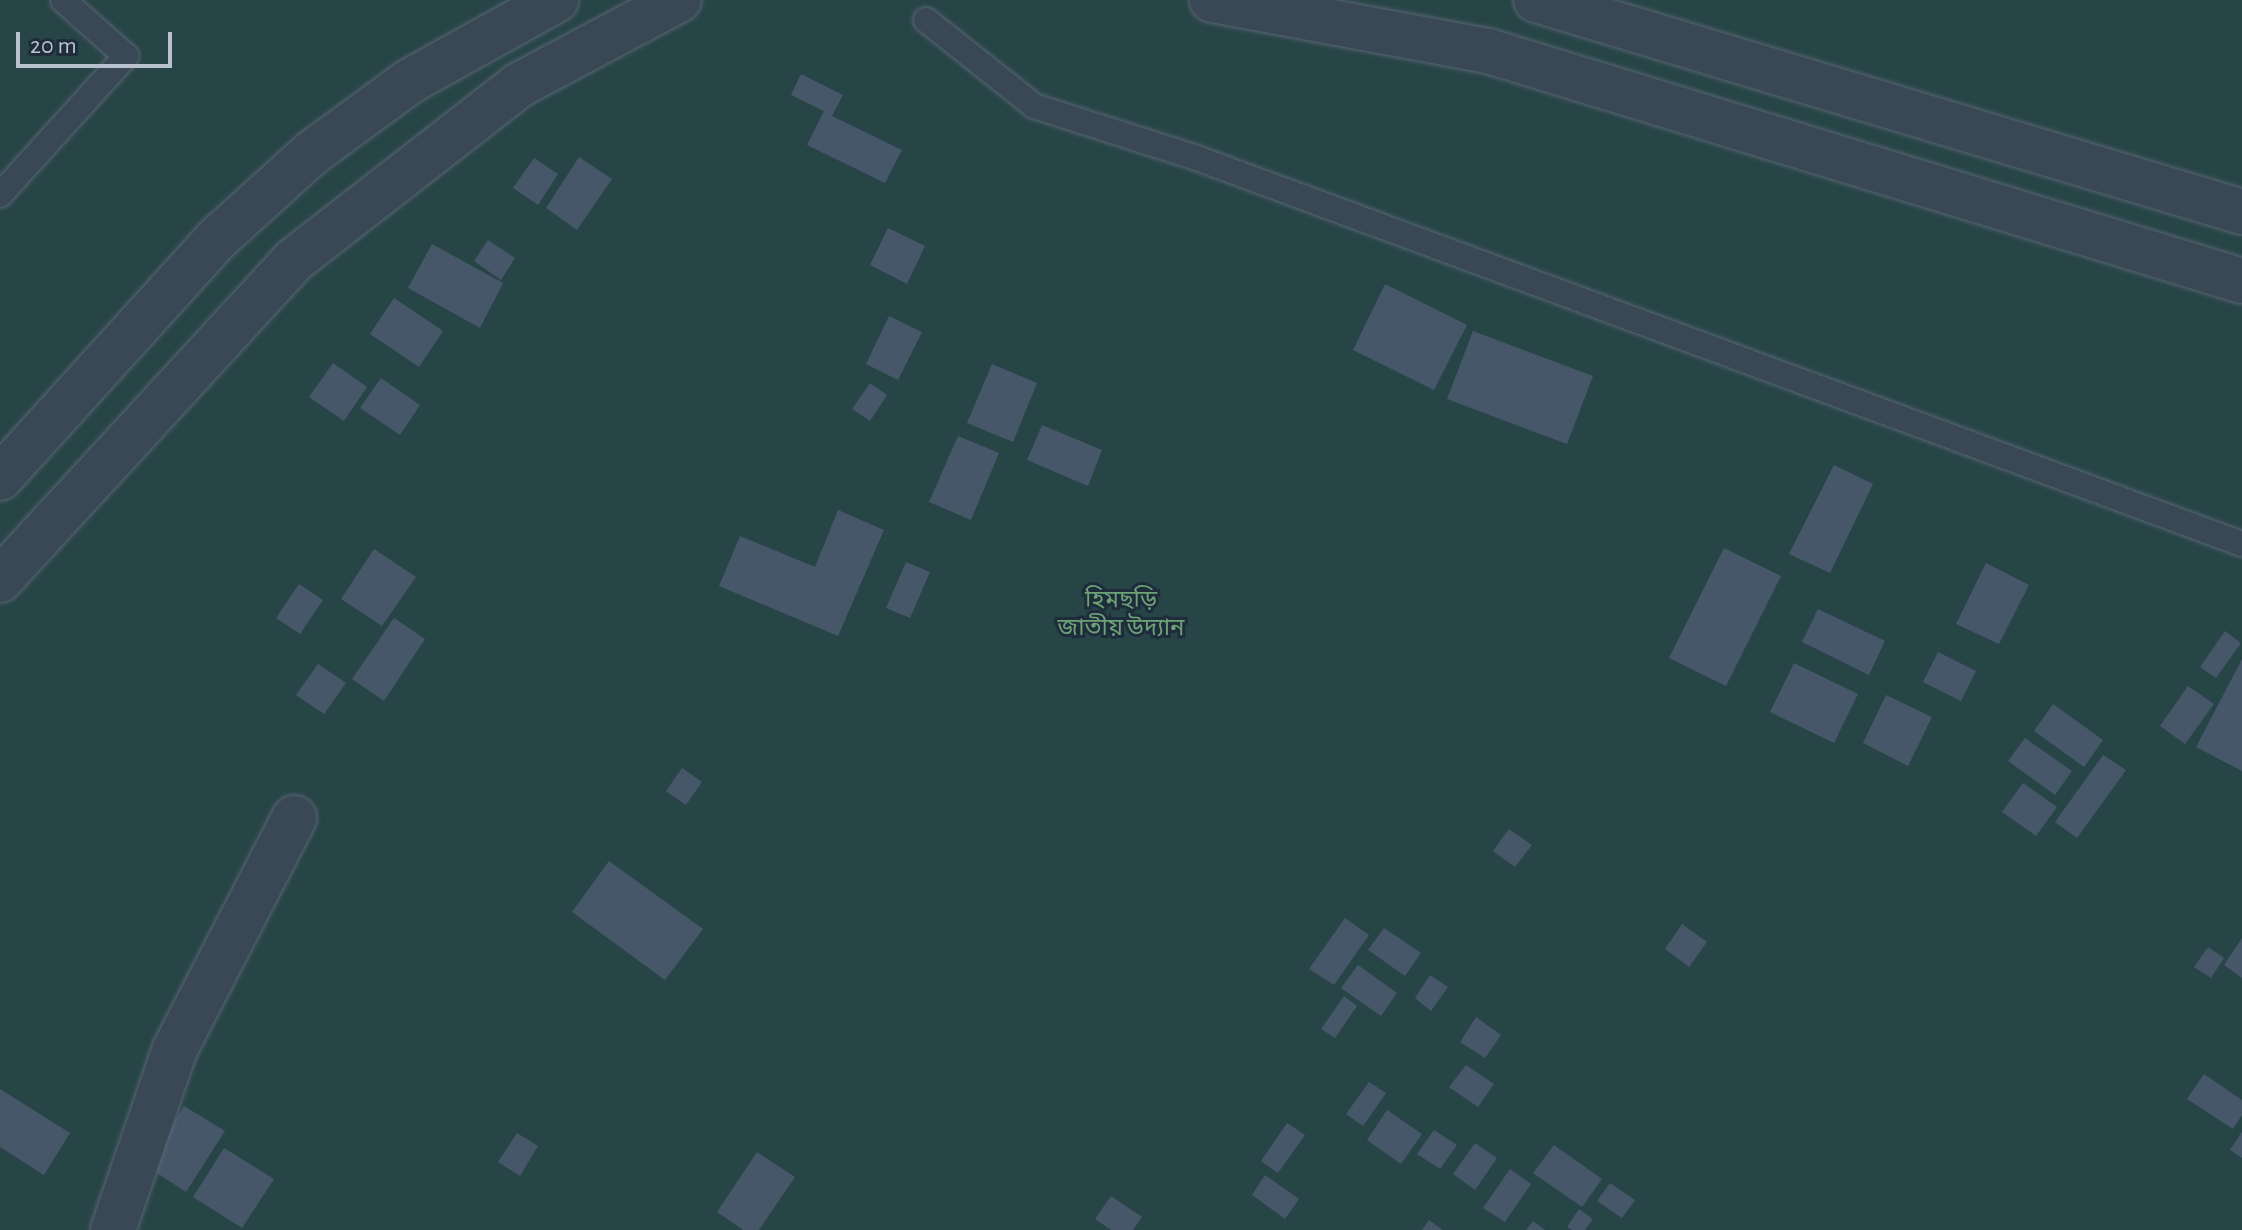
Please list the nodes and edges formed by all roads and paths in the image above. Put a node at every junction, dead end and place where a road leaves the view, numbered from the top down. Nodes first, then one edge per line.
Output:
1 (63, 0) edge
2 (556, 0) edge
3 (679, 0) edge
4 (1212, 0) edge
5 (1536, 0) edge
6 (926, 20) dead end
7 (0, 195) edge
8 (2242, 212) edge
9 (2242, 281) edge
10 (0, 478) edge
11 (2242, 544) edge
12 (0, 580) edge
13 (294, 818) dead end
14 (113, 1230) edge

1 - 7 lane
2 - 10 street
3 - 12 street
4 - 9 street
5 - 8 street
6 - 11 lane
13 - 14 street

